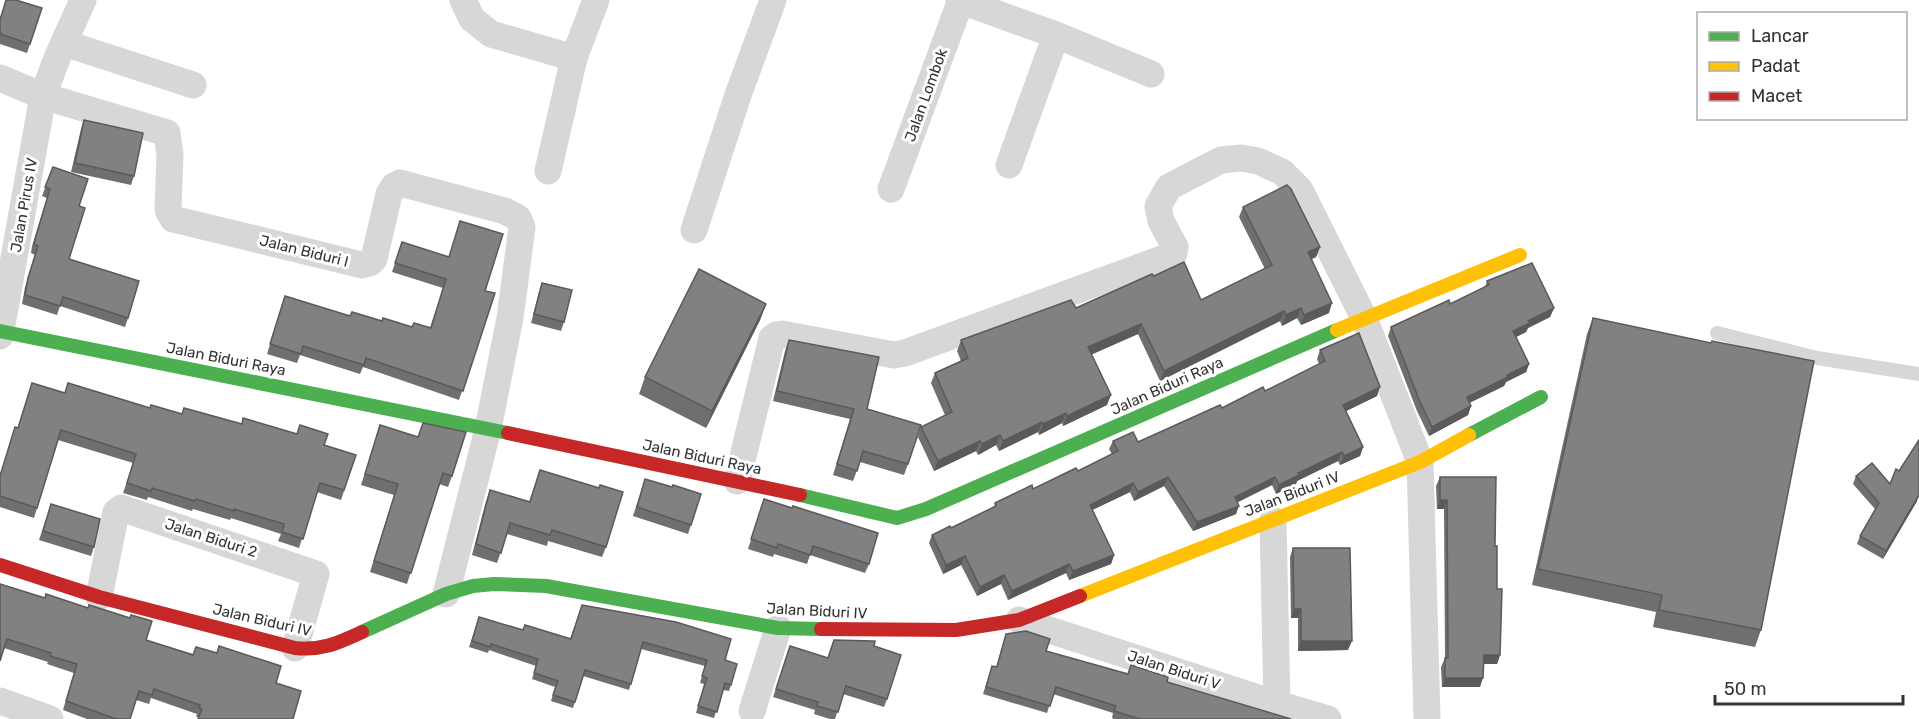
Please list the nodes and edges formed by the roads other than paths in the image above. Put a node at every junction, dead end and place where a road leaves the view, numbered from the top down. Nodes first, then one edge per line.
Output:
1 (83, 0) edge
2 (463, 0) edge
3 (596, 0) edge
4 (773, 0) edge
5 (960, 0) edge
6 (1056, 35) junction
7 (574, 58) junction
8 (53, 69) junction
9 (1151, 74) dead end
10 (0, 78) edge
11 (193, 85) dead end
12 (1009, 165) dead end
13 (548, 171) dead end
14 (891, 189) dead end
15 (694, 230) dead end
16 (1520, 255) dead end
17 (1364, 318) junction
18 (0, 331) edge
19 (1717, 333) dead end
20 (0, 336) edge
21 (1919, 374) edge
22 (1541, 397) dead end
23 (488, 429) junction
24 (1420, 462) junction
25 (737, 481) junction
26 (1273, 520) junction
27 (0, 565) edge
28 (446, 594) junction
29 (99, 597) junction
30 (1020, 620) junction
31 (778, 628) junction
32 (295, 648) junction
33 (0, 701) edge
34 (1277, 704) junction
35 (752, 711) dead end
36 (50, 719) edge
37 (1328, 719) edge
38 (1427, 719) edge

1 - 8 street, Jalan Pirus IV
2 - 7 street
3 - 7 street
4 - 15 street
5 - 6 street
5 - 14 street, Jalan Lombok
6 - 9 street
6 - 12 street
7 - 13 street
8 - 10 street
8 - 11 street
8 - 18 street, Jalan Pirus IV
8 - 23 street, Jalan Biduri I
16 - 17 street, Jalan Biduri Raya
17 - 24 street
17 - 25 street, Jalan Biduri Raya
17 - 25 street
18 - 20 street, Jalan Pirus IV
18 - 23 street, Jalan Biduri Raya
19 - 21 lane
22 - 24 street, Jalan Biduri IV
23 - 25 street, Jalan Biduri Raya
23 - 28 street
24 - 26 street, Jalan Biduri IV
24 - 38 street
26 - 30 street, Jalan Biduri IV
26 - 34 street
27 - 29 street, Jalan Biduri IV
28 - 31 street, Jalan Biduri IV
28 - 32 street, Jalan Biduri IV
29 - 32 street, Jalan Biduri IV
29 - 32 street, Jalan Biduri 2
30 - 31 street, Jalan Biduri IV
30 - 34 street, Jalan Biduri V
31 - 35 street
33 - 36 street
34 - 37 street, Jalan Biduri V

